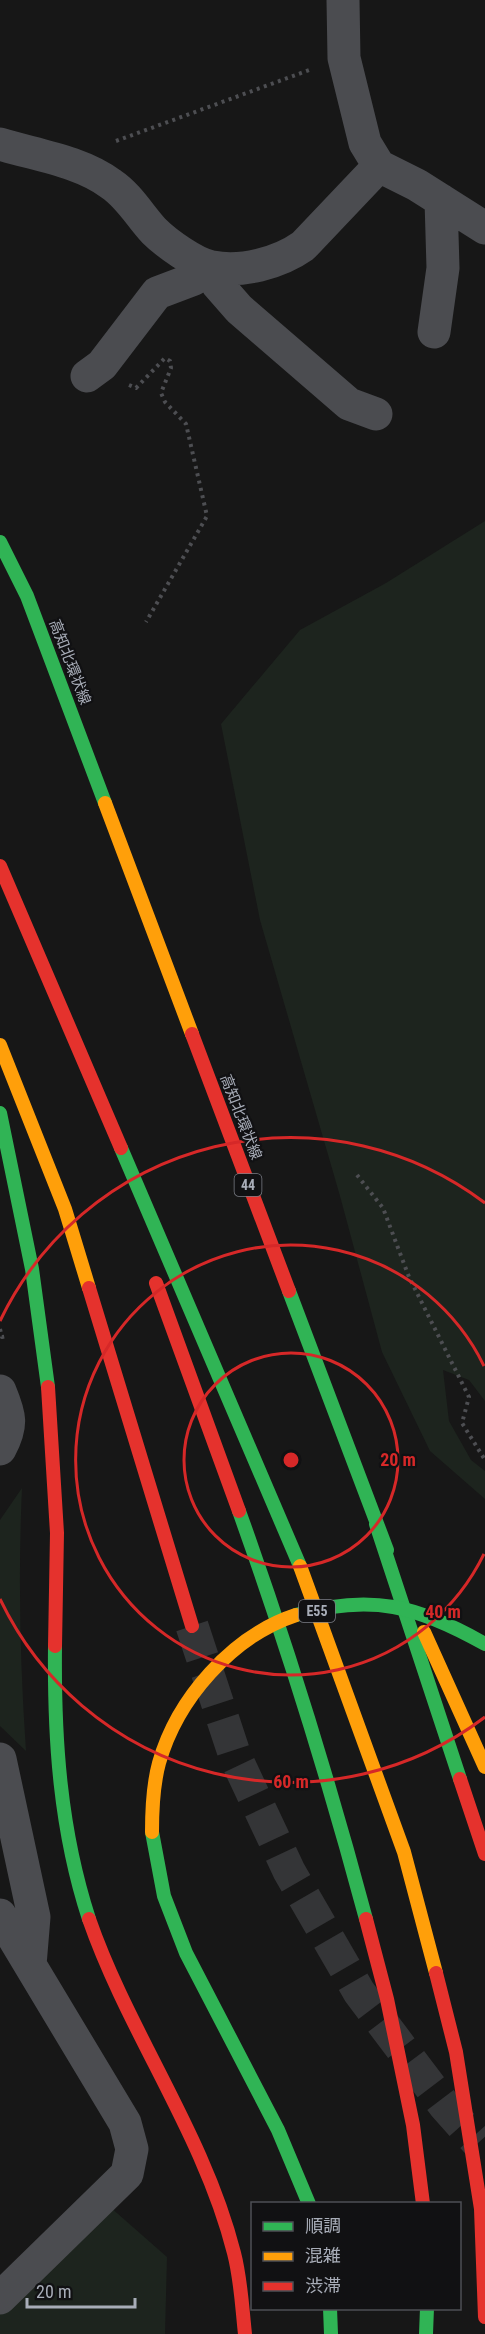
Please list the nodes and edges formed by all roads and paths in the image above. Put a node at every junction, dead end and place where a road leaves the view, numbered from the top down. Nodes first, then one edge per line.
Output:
1 (343, 0) edge
2 (344, 58) junction
3 (116, 141) dead end
4 (0, 144) edge
5 (379, 166) junction
6 (441, 200) junction
7 (485, 228) edge
8 (211, 267) junction
9 (434, 332) dead end
10 (90, 374) joint
11 (376, 414) dead end
12 (2, 538) edge
13 (146, 622) dead end
14 (0, 866) edge
15 (32, 940) junction
16 (0, 1045) edge
17 (0, 1113) edge
18 (113, 1165) dead end
19 (357, 1175) dead end
20 (150, 1266) dead end
21 (0, 1391) edge
22 (0, 1449) edge
23 (485, 1460) edge
24 (376, 1524) junction
25 (192, 1626) tunnel mouth
26 (485, 1644) edge
27 (0, 1759) edge
28 (485, 1767) edge
29 (485, 1854) edge
30 (0, 1915) edge
31 (30, 1965) junction
32 (308, 2202) edge
33 (423, 2202) edge
34 (0, 2298) edge
35 (330, 2310) edge
36 (428, 2310) edge
37 (485, 2317) edge
38 (245, 2334) edge
39 (331, 2334) edge
40 (426, 2334) edge

1 - 2 street
2 - 3 path
2 - 5 street
4 - 8 street
5 - 6 street
5 - 8 street
6 - 7 street
6 - 9 street
8 - 10 street
8 - 11 street
10 - 13 path
12 - 24 main road, 高知北環状線 / 44
14 - 15 main road, E55
15 - 18 main road, E55
15 - 37 main road, E55
16 - 25 main road
17 - 38 main road
19 - 23 path
20 - 33 main road, E55
21 - 22 street
24 - 28 main road, 高知北環状線 / 44
24 - 29 main road
26 - 32 main road, bridge
27 - 31 street
30 - 31 street
31 - 34 street
35 - 39 main road
36 - 40 main road

